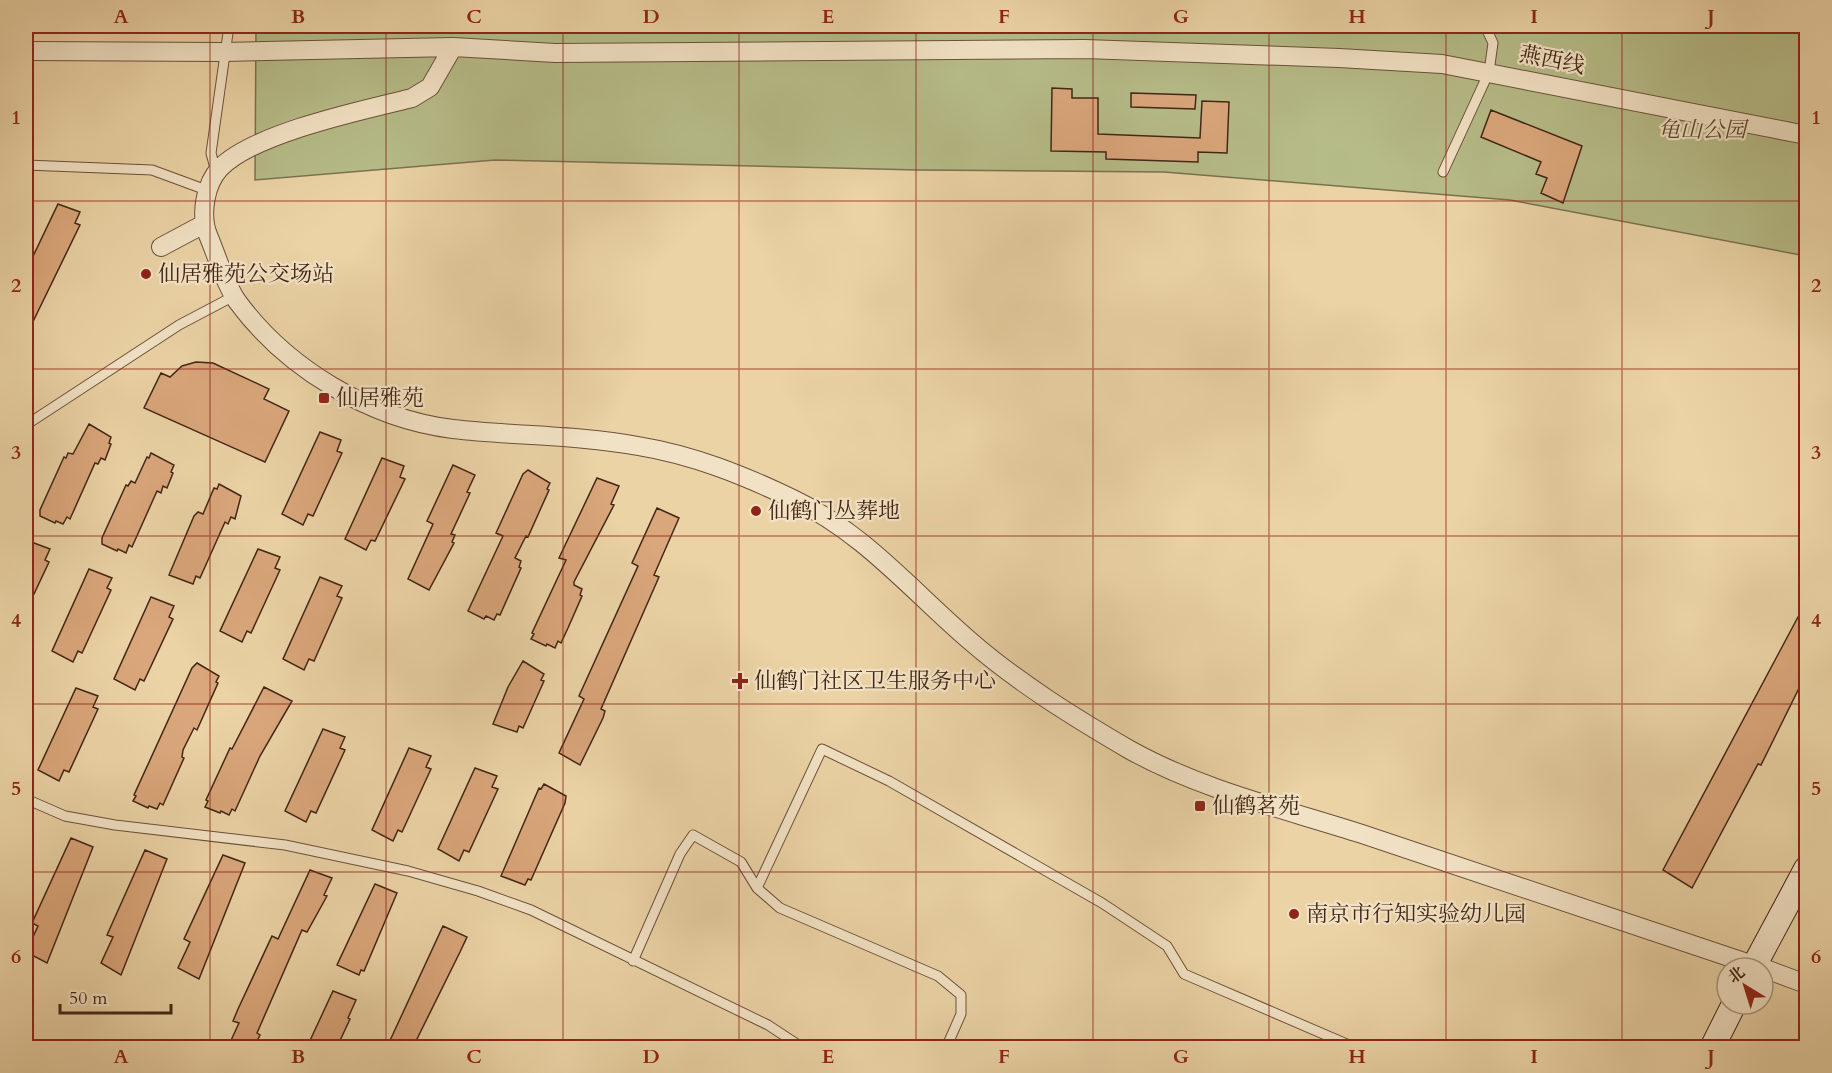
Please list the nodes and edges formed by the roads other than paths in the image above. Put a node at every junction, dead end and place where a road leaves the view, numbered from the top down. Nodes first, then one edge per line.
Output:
1 (229, 26) edge
2 (1485, 26) edge
3 (453, 48) junction
4 (26, 51) edge
5 (224, 52) junction
6 (1489, 72) junction
7 (1806, 135) edge
8 (26, 165) edge
9 (216, 172) junction
10 (1443, 172) dead end
11 (208, 191) junction
12 (204, 224) junction
13 (161, 247) dead end
14 (234, 296) junction
15 (26, 425) edge
16 (26, 799) edge
17 (1806, 869) edge
18 (757, 888) junction
19 (1725, 956) edge
20 (1763, 956) edge
21 (633, 961) junction
22 (1775, 973) edge
23 (1806, 984) edge
24 (1728, 1016) edge
25 (803, 1047) edge
26 (946, 1047) edge
27 (1356, 1047) edge
28 (1712, 1047) edge

1 - 5 lane
2 - 6 lane
3 - 5 street, 燕西线
3 - 6 street, 燕西线
3 - 9 street
4 - 5 street, 燕西线
5 - 9 lane
6 - 7 street, 燕西线
6 - 10 lane
8 - 11 lane
9 - 11 street
11 - 12 street
12 - 13 street
12 - 14 street
14 - 15 lane
14 - 19 street
16 - 21 lane
17 - 20 street
18 - 21 lane
18 - 26 lane
18 - 27 lane
21 - 25 lane
22 - 23 street
24 - 28 street

